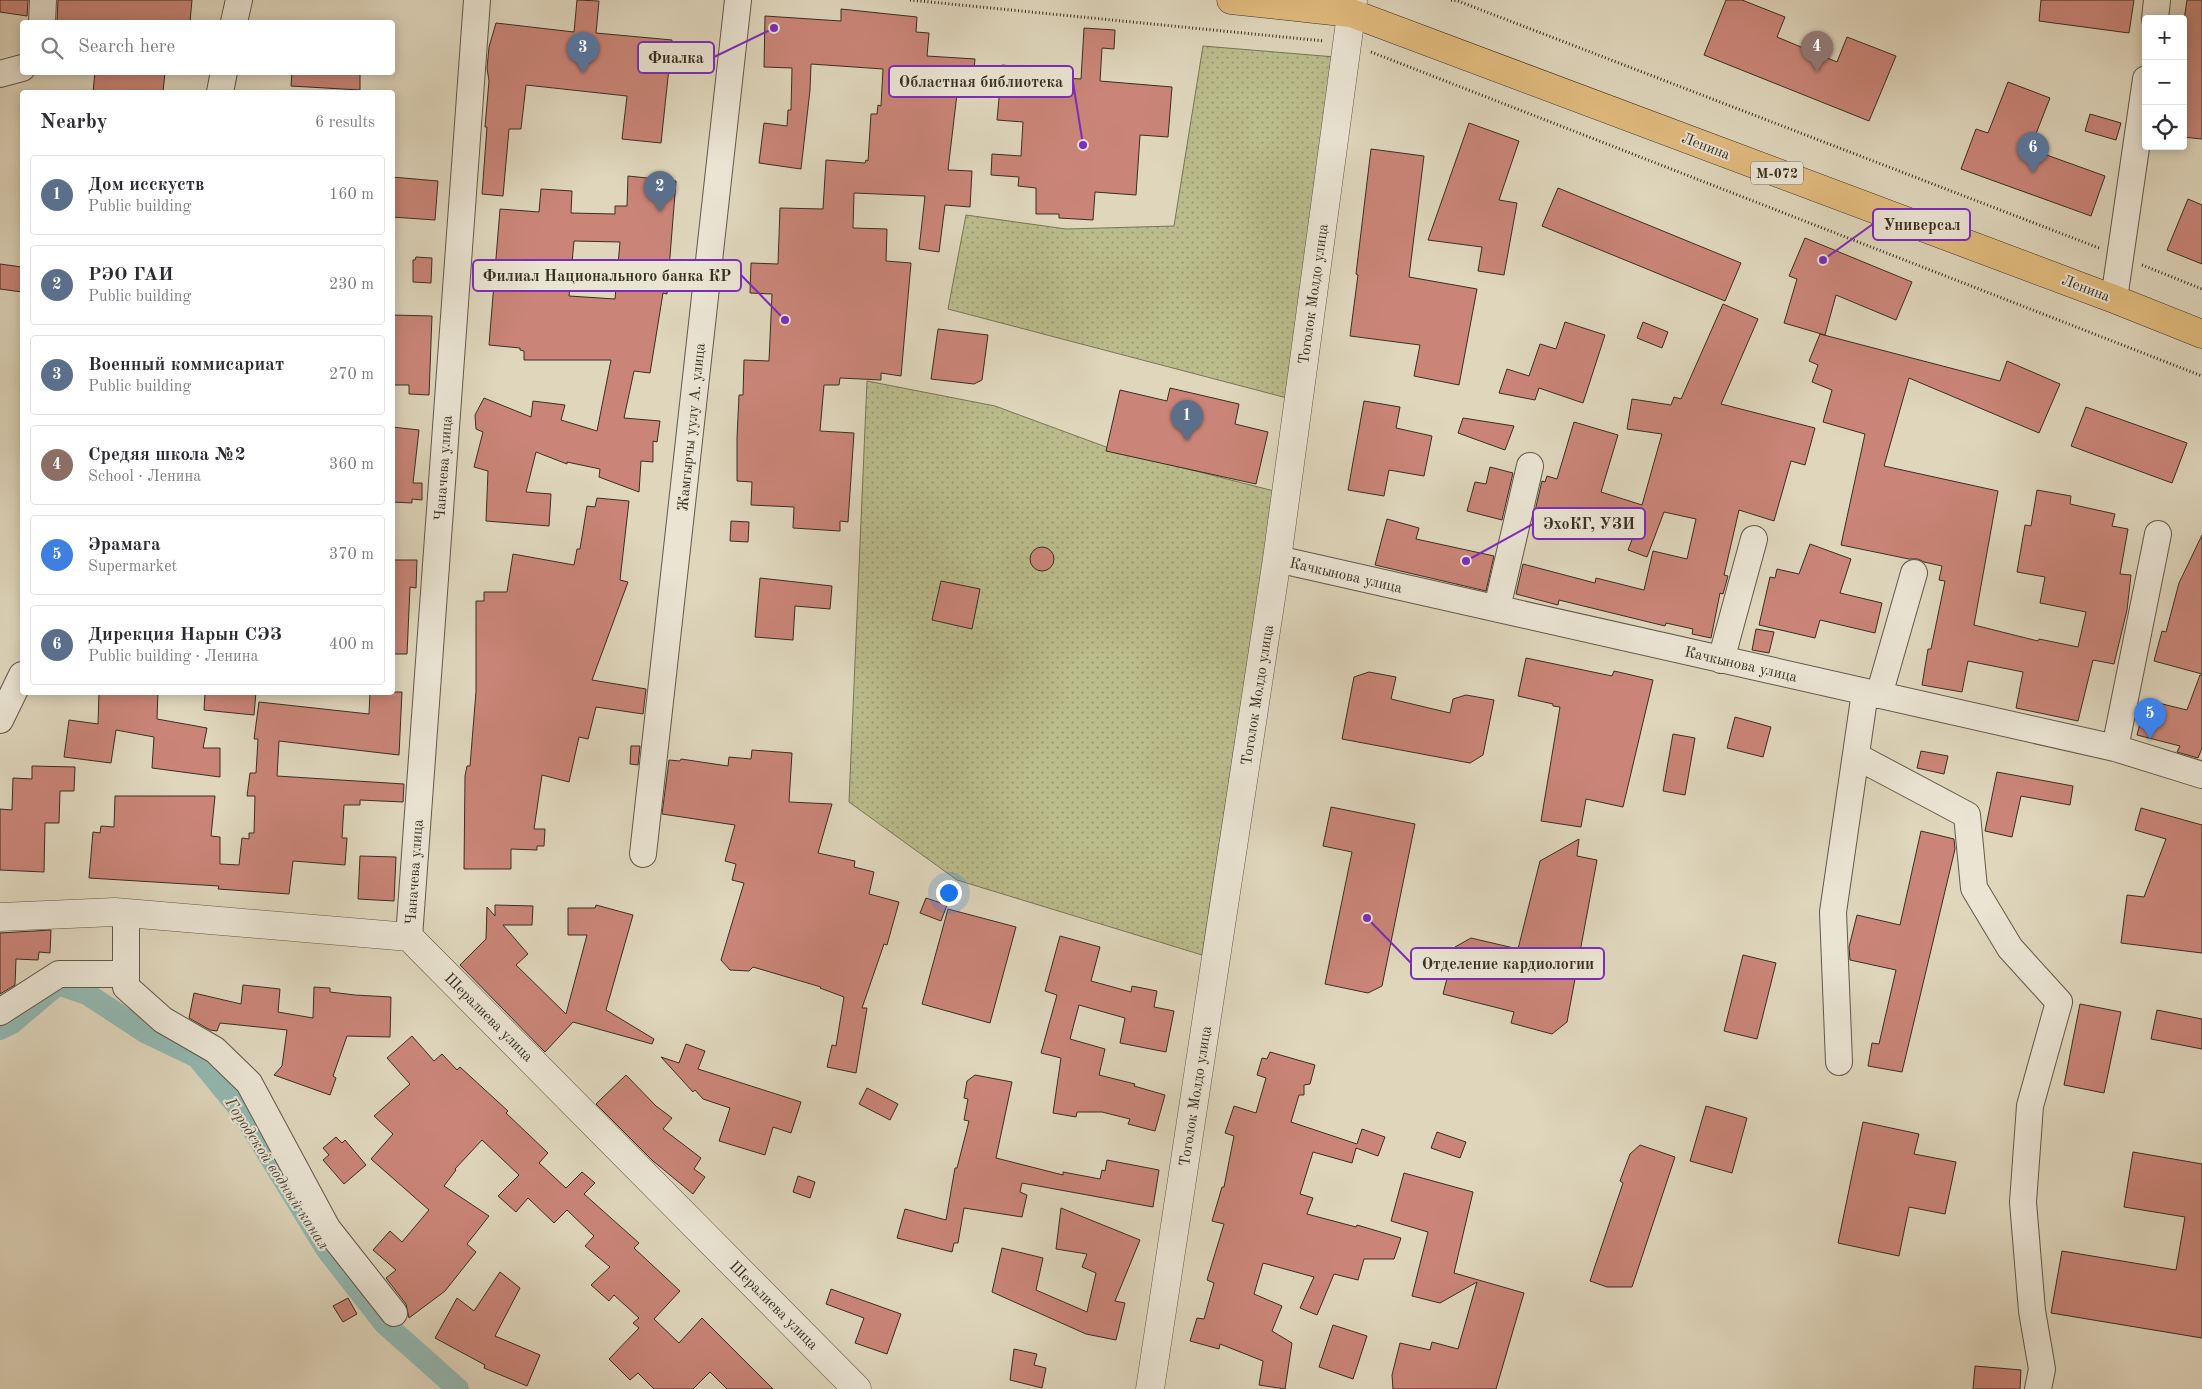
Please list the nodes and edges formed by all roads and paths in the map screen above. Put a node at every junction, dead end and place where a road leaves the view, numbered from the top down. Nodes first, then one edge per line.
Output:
1 (43, 0) edge
2 (239, 0) edge
3 (477, 0) edge
4 (738, 0) edge
5 (910, 0) edge
6 (1231, 0) edge
7 (1451, 0) edge
8 (2157, 0) edge
9 (1352, 6) edge
10 (2155, 15) edge
11 (42, 20) edge
12 (234, 20) edge
13 (1347, 43) junction
14 (20, 69) edge
15 (0, 74) edge
16 (223, 75) edge
17 (220, 90) edge
18 (2142, 105) edge
19 (2120, 256) junction
20 (2202, 289) edge
21 (2114, 299) junction
22 (2202, 334) edge
23 (2202, 376) edge
24 (1530, 466) dead end
25 (2158, 534) dead end
26 (1754, 540) dead end
27 (1278, 560) junction
28 (1914, 573) dead end
29 (1497, 608) junction
30 (1722, 660) junction
31 (20, 679) edge
32 (1872, 693) junction
33 (0, 720) edge
34 (2115, 748) junction
35 (1856, 756) junction
36 (2202, 775) edge
37 (643, 854) dead end
38 (126, 913) junction
39 (0, 917) edge
40 (409, 937) junction
41 (126, 974) junction
42 (0, 1012) edge
43 (1839, 1062) dead end
44 (394, 1312) dead end
45 (857, 1389) edge
46 (1150, 1389) edge
47 (2038, 1389) edge

1 - 11 street
2 - 12 street
3 - 40 street, Чаначева улица
4 - 37 street, Жамгырчы уулу А. улица
5 - 13 path
6 - 9 main road, Ленина / М-072
7 - 19 path
8 - 10 street
9 - 13 street, Тоголок Молдо улица
9 - 21 main road, Ленина / М-072
13 - 23 path
13 - 27 street, Тоголок Молдо улица
14 - 15 street
16 - 17 street
18 - 19 street
19 - 20 path
19 - 21 street
21 - 22 main road, Ленина / М-072
24 - 29 street
25 - 34 street
26 - 30 street
27 - 29 street, Качкынова улица
27 - 46 street, Тоголок Молдо улица
28 - 32 street
29 - 30 street, Качкынова улица
30 - 32 street, Качкынова улица
31 - 33 street
32 - 34 street, Качкынова улица
32 - 35 street
34 - 36 street, Качкынова улица
35 - 43 street
35 - 47 street
38 - 39 street
38 - 40 street
38 - 41 street
40 - 45 street, Шералиева улица
41 - 42 street
41 - 44 street

